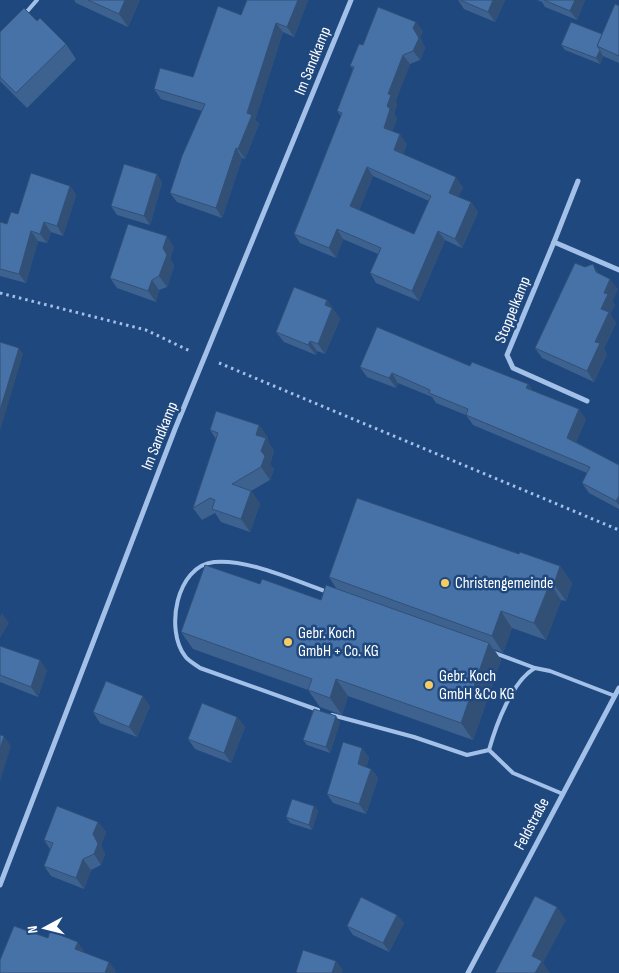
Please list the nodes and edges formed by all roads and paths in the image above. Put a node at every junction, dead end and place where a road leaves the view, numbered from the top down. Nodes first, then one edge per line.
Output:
1 (37, 0) edge
2 (351, 0) edge
3 (18, 22) edge
4 (578, 181) dead end
5 (554, 242) junction
6 (619, 270) edge
7 (0, 293) edge
8 (206, 358) junction
9 (587, 401) dead end
10 (619, 530) edge
11 (333, 594) edge
12 (482, 648) edge
13 (535, 668) junction
14 (619, 688) edge
15 (615, 696) junction
16 (489, 750) junction
17 (563, 794) junction
18 (0, 885) edge
19 (468, 973) edge

1 - 3 lane
2 - 8 street, Im Sandkamp
4 - 5 street, Stoppelkamp
5 - 6 street
5 - 9 street, Stoppelkamp
7 - 8 path
8 - 10 path
8 - 18 street, Im Sandkamp
11 - 16 lane
12 - 13 lane
13 - 15 lane
13 - 16 lane
14 - 15 street, Feldstraße
15 - 17 street, Feldstraße
16 - 17 lane
17 - 19 street, Feldstraße

